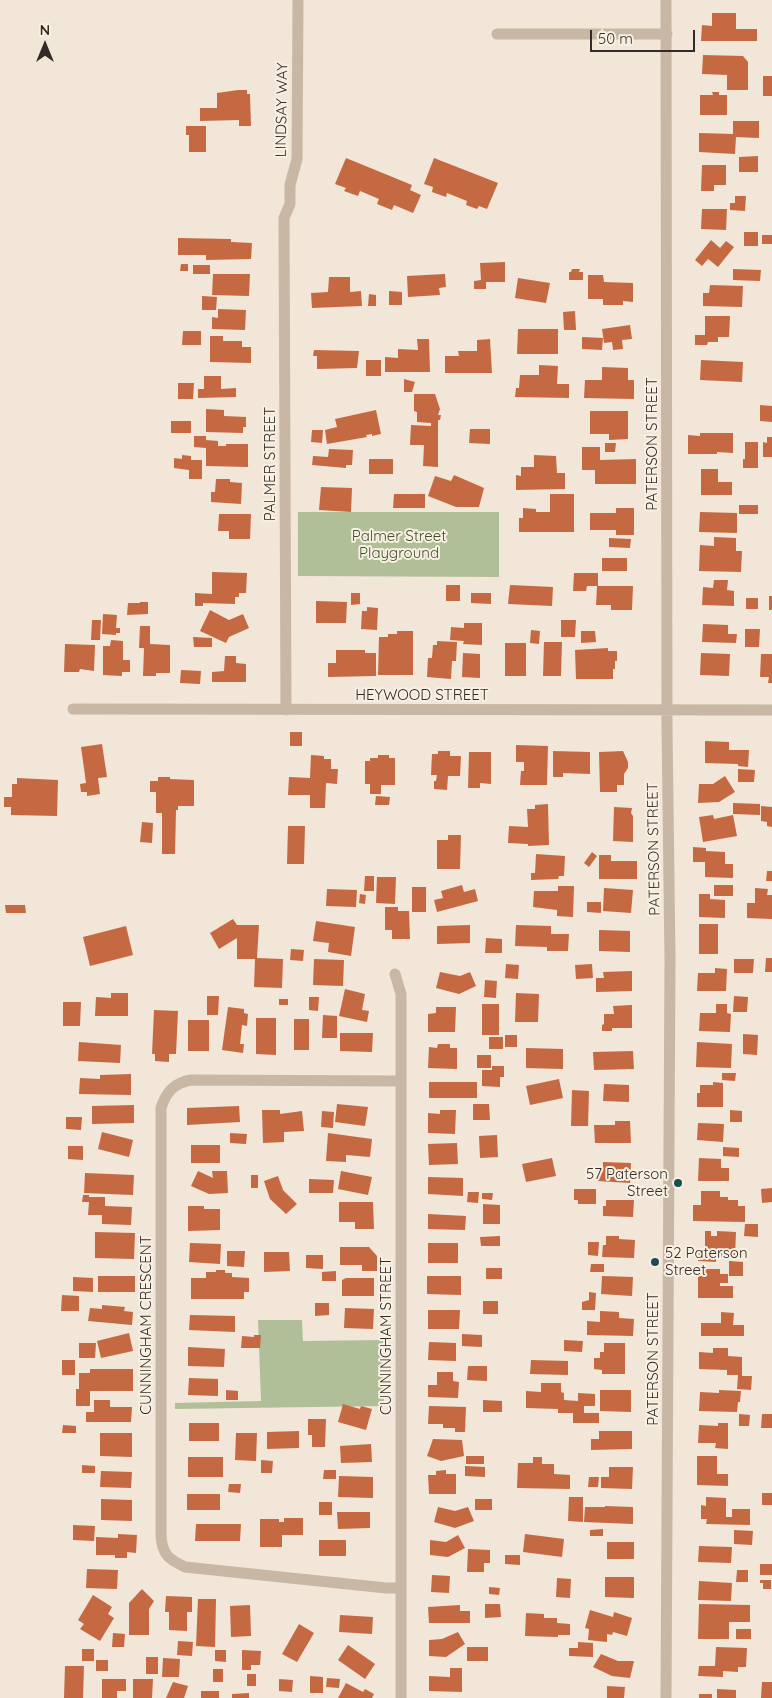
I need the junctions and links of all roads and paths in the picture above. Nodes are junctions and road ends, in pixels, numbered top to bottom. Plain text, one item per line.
1 (298, 0) edge
2 (666, 0) edge
3 (497, 34) dead end
4 (667, 34) junction
5 (284, 218) joint
6 (73, 709) dead end
7 (286, 710) junction
8 (667, 710) junction
9 (772, 710) edge
10 (395, 974) dead end
11 (400, 1081) junction
12 (400, 1588) junction
13 (401, 1698) edge
14 (666, 1698) edge

1 - 5 street, LINDSAY WAY
2 - 4 street, PATERSON STREET
3 - 4 street
4 - 8 street, PATERSON STREET
5 - 7 street, PALMER STREET
6 - 7 street, HEYWOOD STREET
7 - 8 street, HEYWOOD STREET
8 - 9 street, HEYWOOD STREET
8 - 14 street, PATERSON STREET
10 - 11 street, CUNNINGHAM STREET
11 - 12 street, CUNNINGHAM STREET
11 - 12 street, CUNNINGHAM CRESCENT
12 - 13 street, CUNNINGHAM STREET

